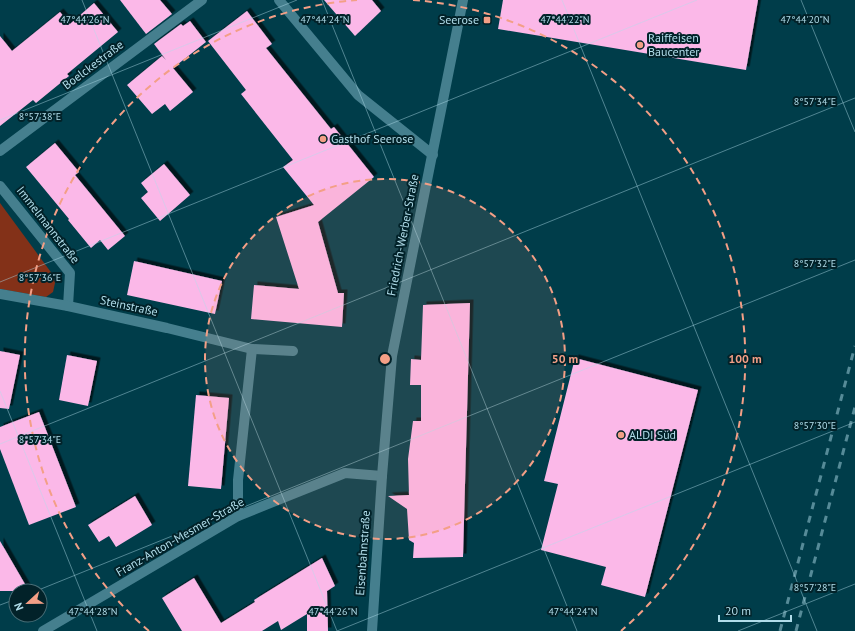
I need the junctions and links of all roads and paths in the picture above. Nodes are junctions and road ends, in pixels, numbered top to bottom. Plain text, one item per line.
1 (202, 0) edge
2 (278, 0) edge
3 (463, 0) edge
4 (0, 151) edge
5 (433, 155) junction
6 (0, 186) edge
7 (0, 294) edge
8 (68, 306) junction
9 (252, 349) junction
10 (292, 351) dead end
11 (382, 476) junction
12 (238, 516) junction
13 (43, 631) edge
14 (372, 631) edge

1 - 4 street, Boelckestraße
2 - 5 street
3 - 5 street, Friedrich-Werber-Straße
5 - 11 street, Friedrich-Werber-Straße
6 - 8 street, Immelmannstraße
7 - 8 street, Steinstraße
8 - 9 street, Steinstraße
9 - 10 street, Steinstraße
9 - 12 street
11 - 12 street, Franz-Anton-Mesmer-Straße
11 - 14 street, Eisenbahnstraße
12 - 13 street, Franz-Anton-Mesmer-Straße

